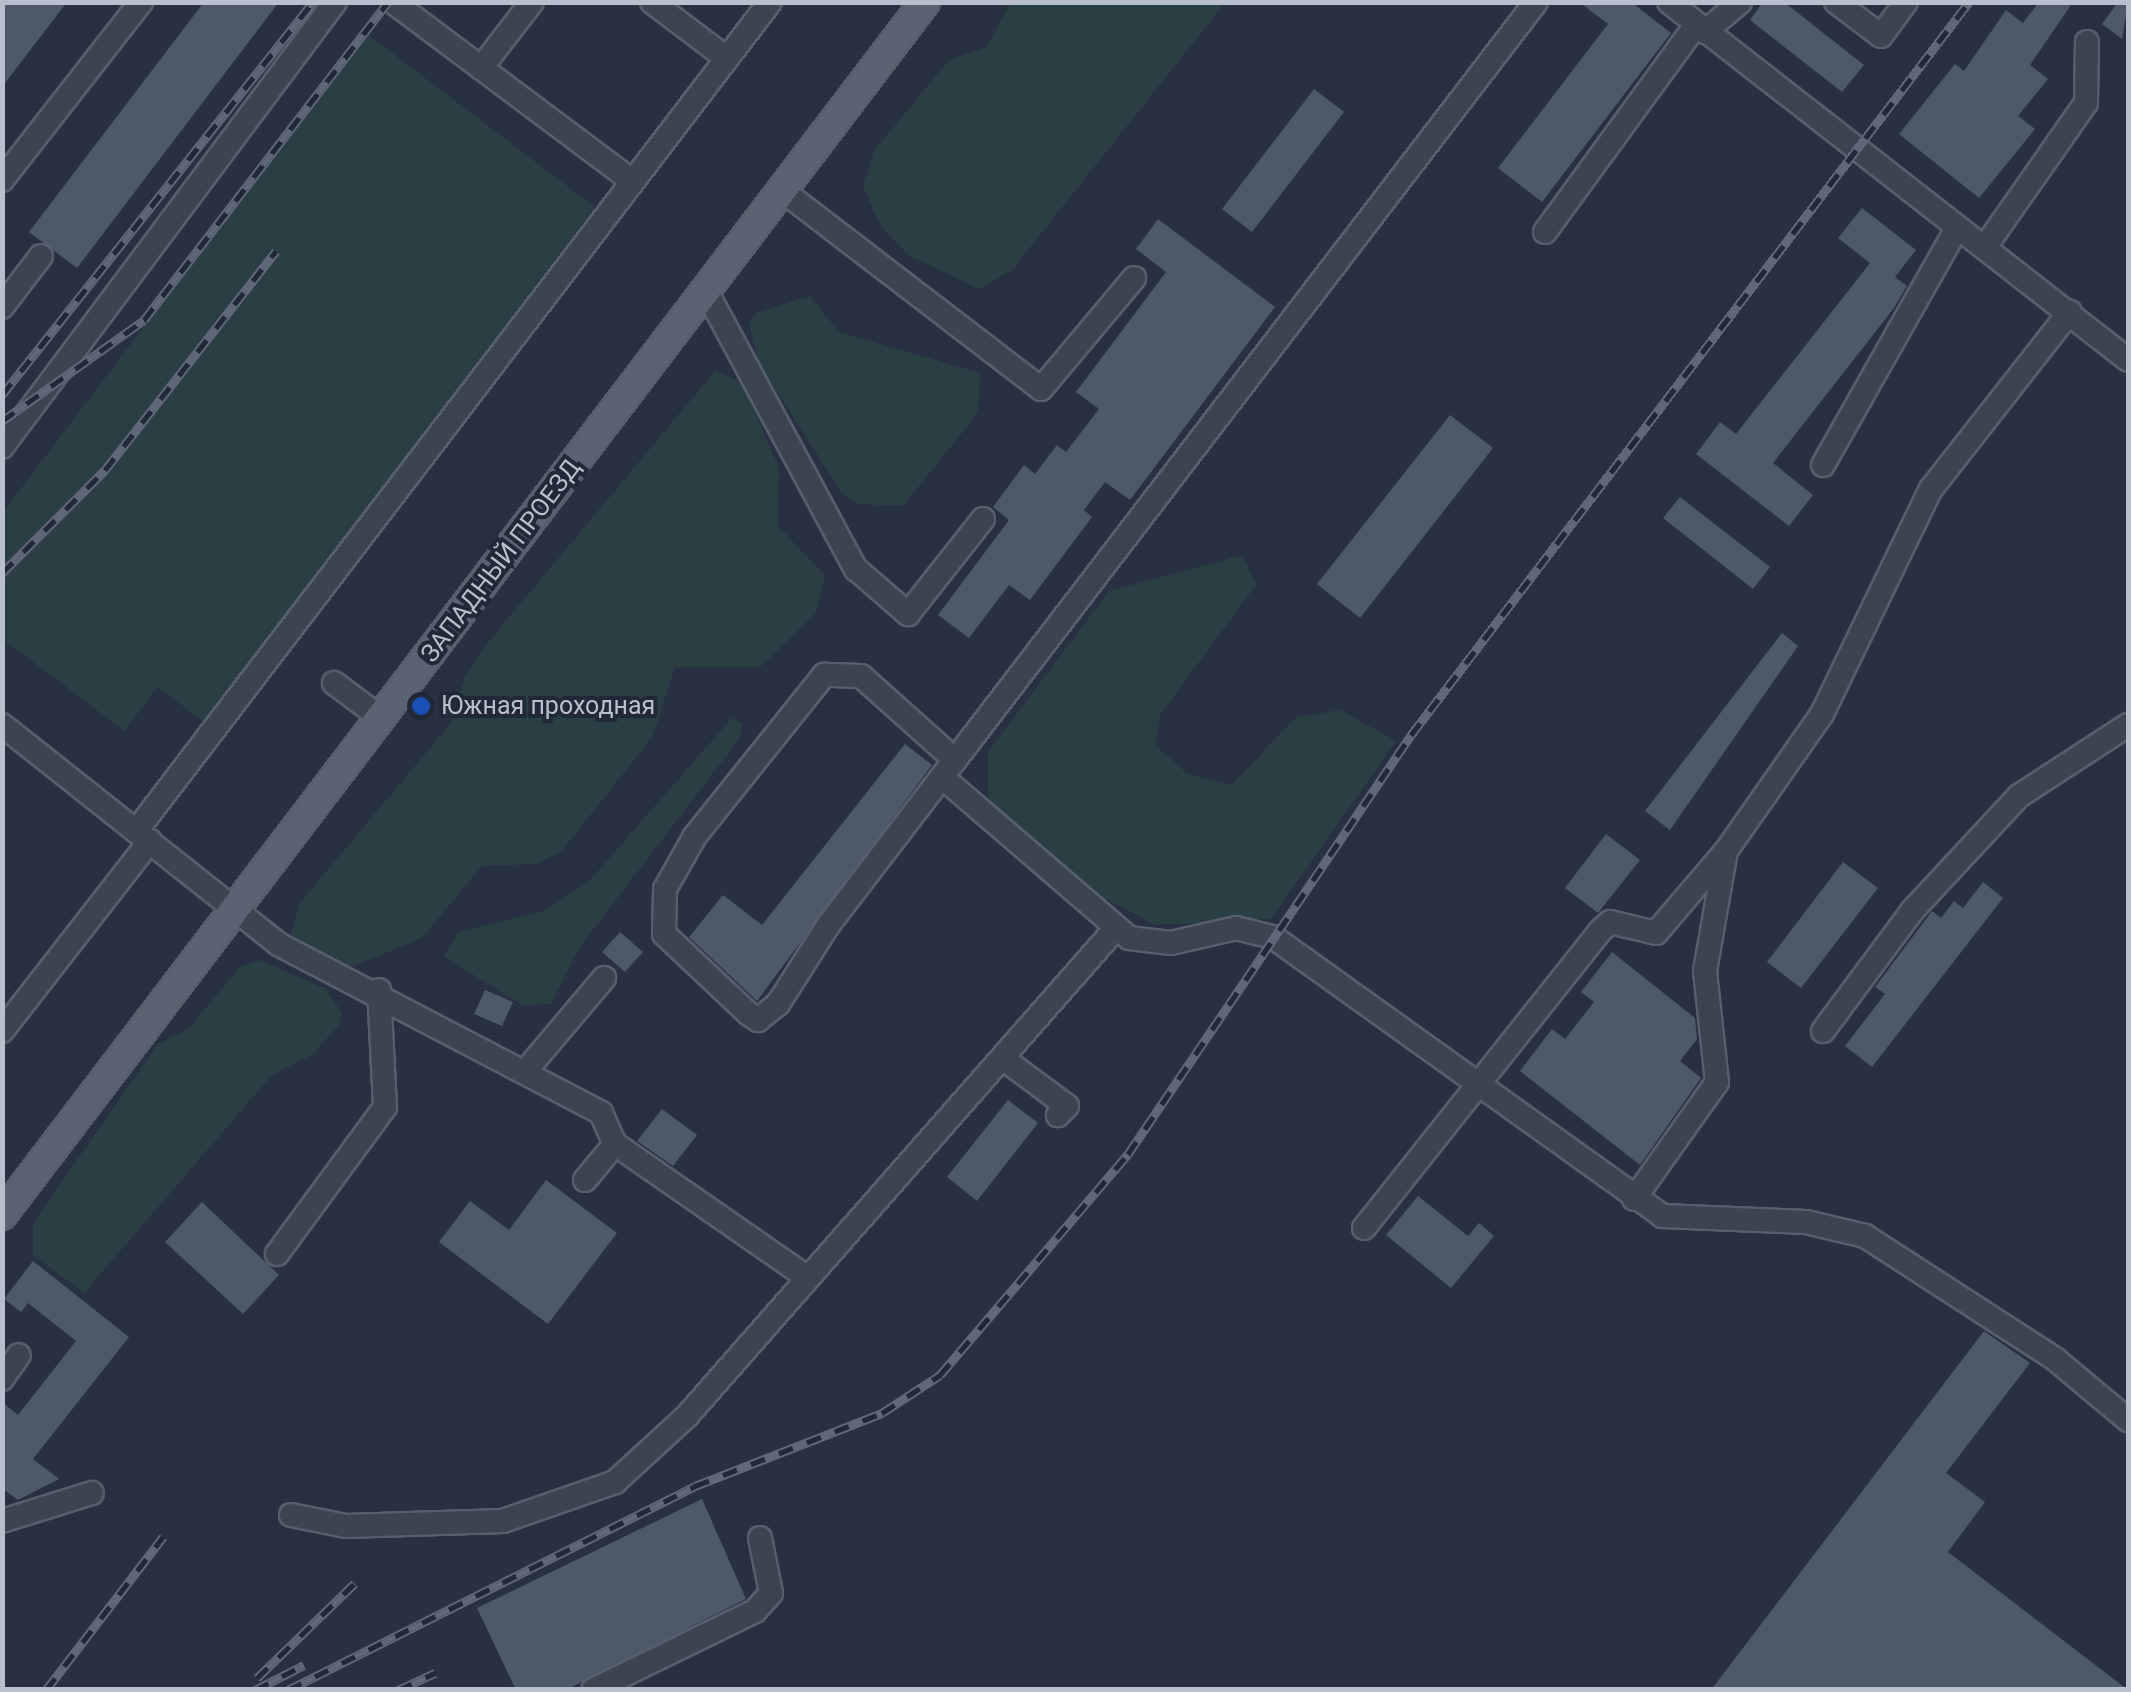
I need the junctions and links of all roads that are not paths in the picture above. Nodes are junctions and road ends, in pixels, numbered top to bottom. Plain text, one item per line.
1 (141, 2) edge
2 (335, 2) edge
3 (393, 2) edge
4 (532, 2) edge
5 (652, 2) edge
6 (770, 2) edge
7 (926, 2) edge
8 (1536, 2) edge
9 (1669, 2) edge
10 (1740, 2) edge
11 (1836, 2) edge
12 (1906, 2) edge
13 (1700, 28) junction
14 (2088, 42) dead end
15 (726, 58) junction
16 (481, 68) junction
17 (2, 180) edge
18 (632, 180) junction
19 (783, 190) junction
20 (1957, 228) junction
21 (1545, 232) dead end
22 (1985, 248) junction
23 (41, 256) dead end
24 (1134, 278) dead end
25 (706, 291) junction
26 (2, 307) edge
27 (2070, 312) junction
28 (2128, 360) edge
29 (2, 447) edge
30 (1823, 465) dead end
31 (984, 519) dead end
32 (334, 683) dead end
33 (381, 718) junction
34 (2, 725) edge
35 (2123, 742) edge
36 (949, 768) junction
37 (143, 836) junction
38 (1726, 851) junction
39 (236, 908) junction
40 (1116, 928) junction
41 (604, 978) dead end
42 (379, 990) junction
43 (2, 1031) edge
44 (1824, 1031) dead end
45 (1005, 1060) junction
46 (528, 1068) junction
47 (1476, 1085) junction
48 (1058, 1115) dead end
49 (615, 1144) junction
50 (584, 1180) dead end
51 (1634, 1199) junction
52 (2, 1214) edge
53 (1364, 1228) dead end
54 (277, 1254) dead end
55 (805, 1276) junction
56 (19, 1356) dead end
57 (2, 1378) edge
58 (2128, 1420) edge
59 (92, 1493) dead end
60 (292, 1515) dead end
61 (2, 1521) edge
62 (760, 1538) dead end
63 (594, 1690) edge

1 - 17 lane
2 - 29 lane
3 - 16 lane
4 - 16 lane
5 - 15 lane
6 - 15 lane
7 - 19 main road, ЗАПАДНЫЙ ПРОЕЗД
8 - 36 lane
9 - 13 lane
10 - 13 lane
11 - 12 lane
13 - 20 lane
13 - 21 lane
14 - 22 lane
15 - 18 lane
16 - 18 lane
18 - 37 lane
19 - 24 lane
19 - 25 main road, ЗАПАДНЫЙ ПРОЕЗД
20 - 22 lane
20 - 30 lane
22 - 27 lane
23 - 26 lane
25 - 31 lane
25 - 33 main road, ЗАПАДНЫЙ ПРОЕЗД
27 - 28 lane
27 - 38 lane
32 - 33 lane
33 - 39 main road, ЗАПАДНЫЙ ПРОЕЗД
34 - 37 lane
35 - 44 lane
36 - 36 lane
36 - 40 lane
37 - 39 lane
37 - 43 lane
38 - 47 lane
38 - 51 lane
39 - 42 lane
39 - 52 main road, ЗАПАДНЫЙ ПРОЕЗД
40 - 45 lane
40 - 47 lane
41 - 46 lane
42 - 46 lane
42 - 54 lane
45 - 48 lane
45 - 55 lane
46 - 49 lane
47 - 51 lane
47 - 53 lane
49 - 50 lane
49 - 55 lane
51 - 58 lane
55 - 60 lane
56 - 57 lane
59 - 61 lane
62 - 63 lane

